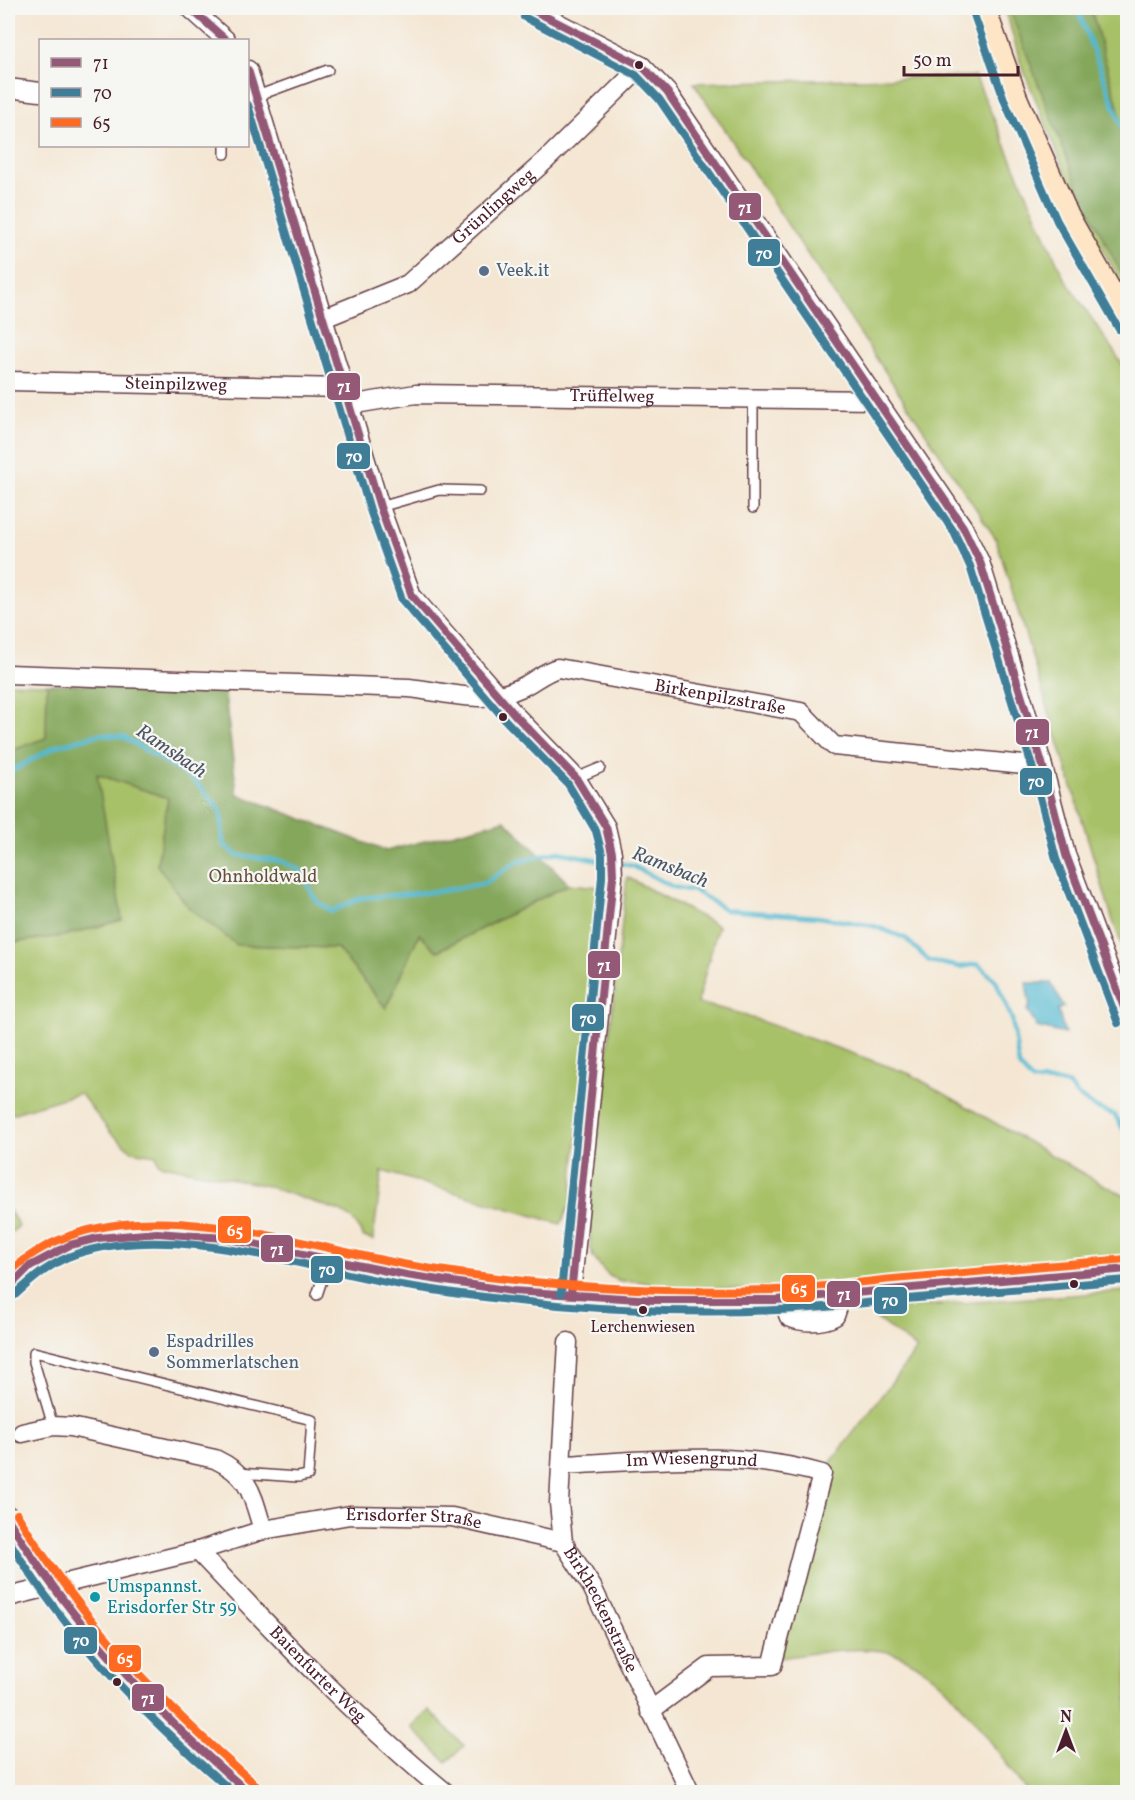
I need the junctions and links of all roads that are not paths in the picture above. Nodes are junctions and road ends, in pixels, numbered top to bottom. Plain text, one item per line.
1 (190, 8) edge
2 (529, 8) edge
3 (983, 8) edge
4 (225, 39) edge
5 (642, 66) junction
6 (328, 70) dead end
7 (249, 74) edge
8 (8, 88) edge
9 (39, 92) edge
10 (253, 93) edge
11 (324, 318) junction
12 (1128, 324) edge
13 (8, 381) edge
14 (347, 396) junction
15 (753, 398) junction
16 (876, 400) junction
17 (480, 491) dead end
18 (380, 507) junction
19 (753, 508) dead end
20 (8, 674) edge
21 (498, 696) junction
22 (1042, 763) junction
23 (600, 768) dead end
24 (576, 778) junction
25 (1128, 1019) edge
26 (329, 1259) junction
27 (1128, 1269) edge
28 (8, 1288) edge
29 (571, 1294) junction
30 (317, 1296) dead end
31 (838, 1307) dead end
32 (786, 1309) dead end
33 (568, 1342) dead end
34 (53, 1426) junction
35 (22, 1433) dead end
36 (562, 1465) junction
37 (238, 1473) junction
38 (8, 1519) edge
39 (263, 1530) junction
40 (563, 1542) junction
41 (198, 1551) junction
42 (52, 1587) junction
43 (8, 1597) edge
44 (650, 1712) junction
45 (248, 1792) edge
46 (445, 1792) edge
47 (690, 1792) edge

1 - 4 street
2 - 5 street
3 - 12 main road
5 - 11 street, Grünlingweg
5 - 16 street
6 - 10 lane
7 - 10 street
8 - 9 street
10 - 11 street
11 - 14 street
13 - 14 street, Steinpilzweg
14 - 15 street, Trüffelweg
14 - 18 street
15 - 16 street, Trüffelweg
15 - 19 lane
16 - 22 street
17 - 18 lane
18 - 21 street
20 - 21 street, Birkenpilzstraße
21 - 22 street, Birkenpilzstraße
21 - 24 street
22 - 25 street
23 - 24 lane
24 - 29 street
26 - 28 main road
26 - 29 main road
26 - 30 lane
27 - 29 main road
31 - 32 street
33 - 36 street, Birkheckenstraße
34 - 35 street
34 - 37 street
34 - 37 lane
36 - 40 street, Birkheckenstraße
36 - 44 street, Im Wiesengrund
37 - 39 street
38 - 42 main road
39 - 40 street, Erisdorfer Straße
39 - 41 street, Erisdorfer Straße
40 - 44 street, Birkheckenstraße
41 - 42 street, Erisdorfer Straße
41 - 46 street, Baienfurter Weg
42 - 43 street, Erisdorfer Straße
42 - 45 main road
44 - 47 street, Birkheckenstraße

